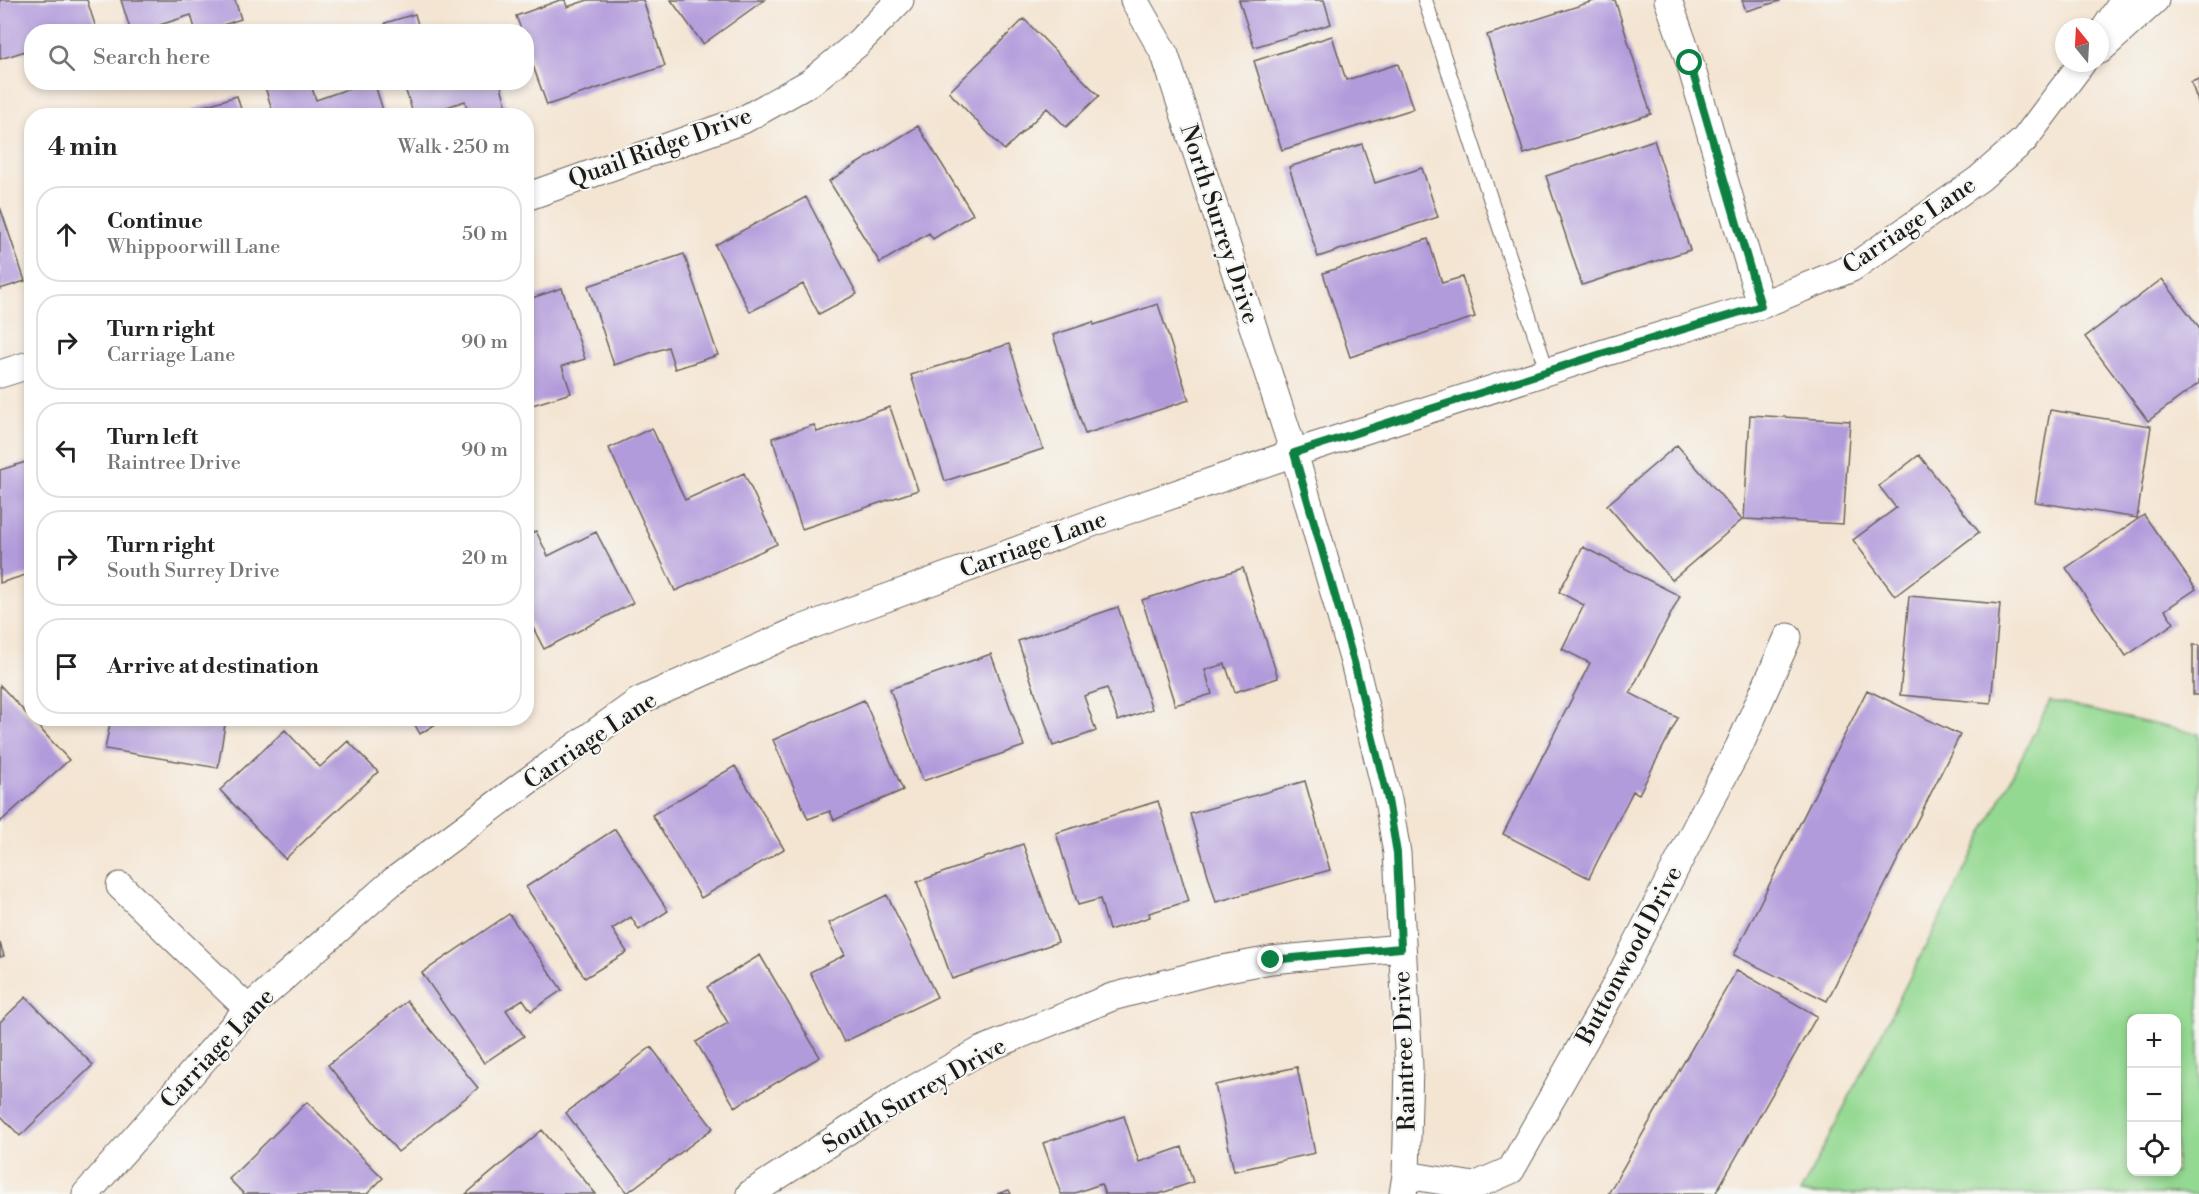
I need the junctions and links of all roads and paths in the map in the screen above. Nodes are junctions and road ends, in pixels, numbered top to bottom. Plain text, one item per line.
1 (900, 0) edge
2 (1134, 0) edge
3 (1425, 0) edge
4 (1668, 0) edge
5 (2124, 0) edge
6 (2155, 0) edge
7 (2109, 22) edge
8 (2109, 42) edge
9 (2077, 72) edge
10 (534, 193) edge
11 (1761, 306) junction
12 (24, 366) edge
13 (1547, 371) junction
14 (0, 374) edge
15 (1294, 453) junction
16 (1788, 637) dead end
17 (120, 886) dead end
18 (1401, 948) junction
19 (248, 1009) junction
20 (1404, 1184) edge
21 (86, 1194) edge
22 (750, 1194) edge

1 - 10 street, Quail Ridge Drive
2 - 15 street, North Surrey Drive
3 - 13 lane
4 - 11 street
5 - 7 street
6 - 8 street
9 - 11 street, Carriage Lane
11 - 13 street, Carriage Lane
12 - 14 street
13 - 15 street, Carriage Lane
15 - 18 street, Raintree Drive
15 - 19 street, Carriage Lane
16 - 20 street, Buttonwood Drive
17 - 19 street
18 - 20 street, Raintree Drive
18 - 22 street, South Surrey Drive
19 - 21 street, Carriage Lane

